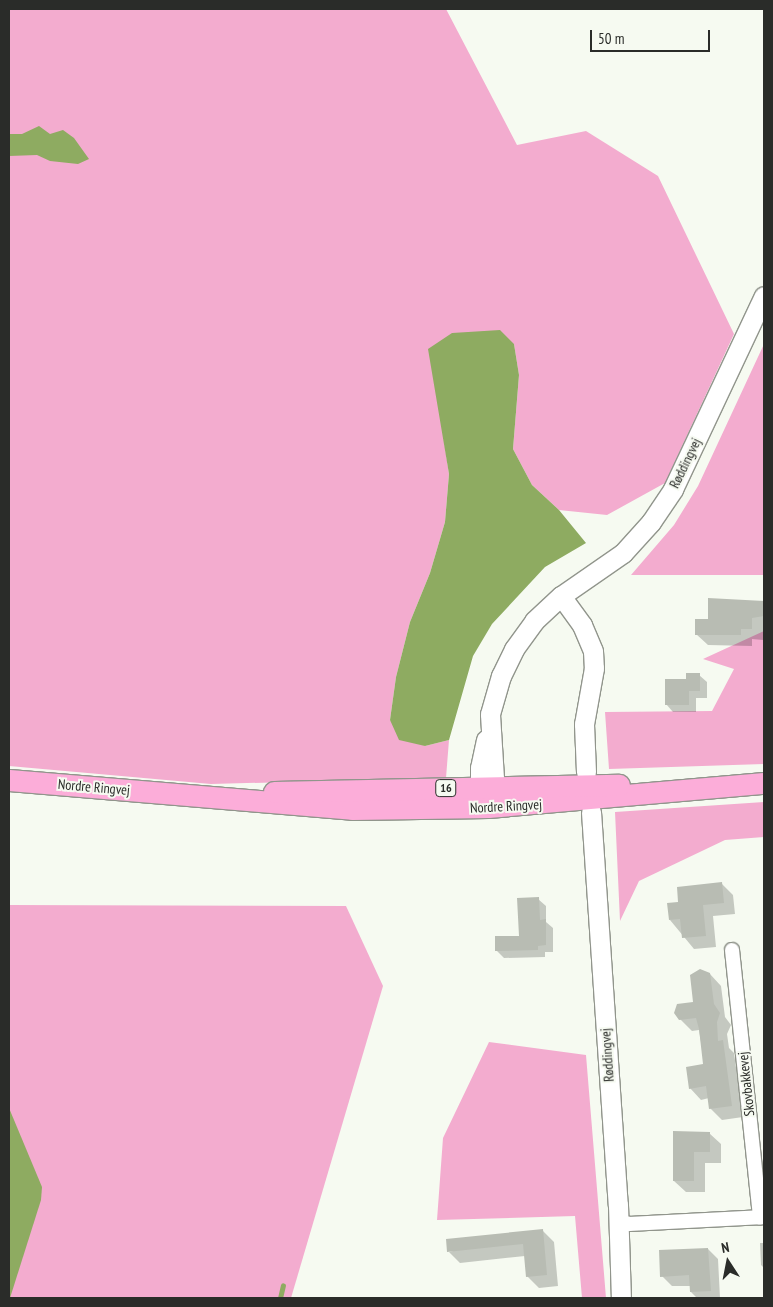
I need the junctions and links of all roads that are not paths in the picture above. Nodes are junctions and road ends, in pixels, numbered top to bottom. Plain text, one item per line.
1 (764, 296) edge
2 (562, 596) junction
3 (586, 772) dead end
4 (9, 780) edge
5 (764, 783) edge
6 (714, 786) junction
7 (487, 787) junction
8 (179, 795) junction
9 (488, 808) junction
10 (591, 812) dead end
11 (732, 950) dead end
12 (762, 1218) edge
13 (618, 1221) junction
14 (621, 1298) edge

1 - 2 street, Røddingvej
2 - 3 street
2 - 7 street, Røddingvej
4 - 8 main road, Nordre Ringvej / 16
5 - 6 main road, Nordre Ringvej / 16
6 - 7 main road, Nordre Ringvej / 16
6 - 9 main road, Nordre Ringvej / 16
7 - 8 main road, Nordre Ringvej / 16
7 - 9 street, Røddingvej
8 - 9 main road, Nordre Ringvej / 16
10 - 13 street, Røddingvej
11 - 12 street, Skovbakkevej
12 - 13 street, Skovbakkevej
13 - 14 street, Røddingvej

